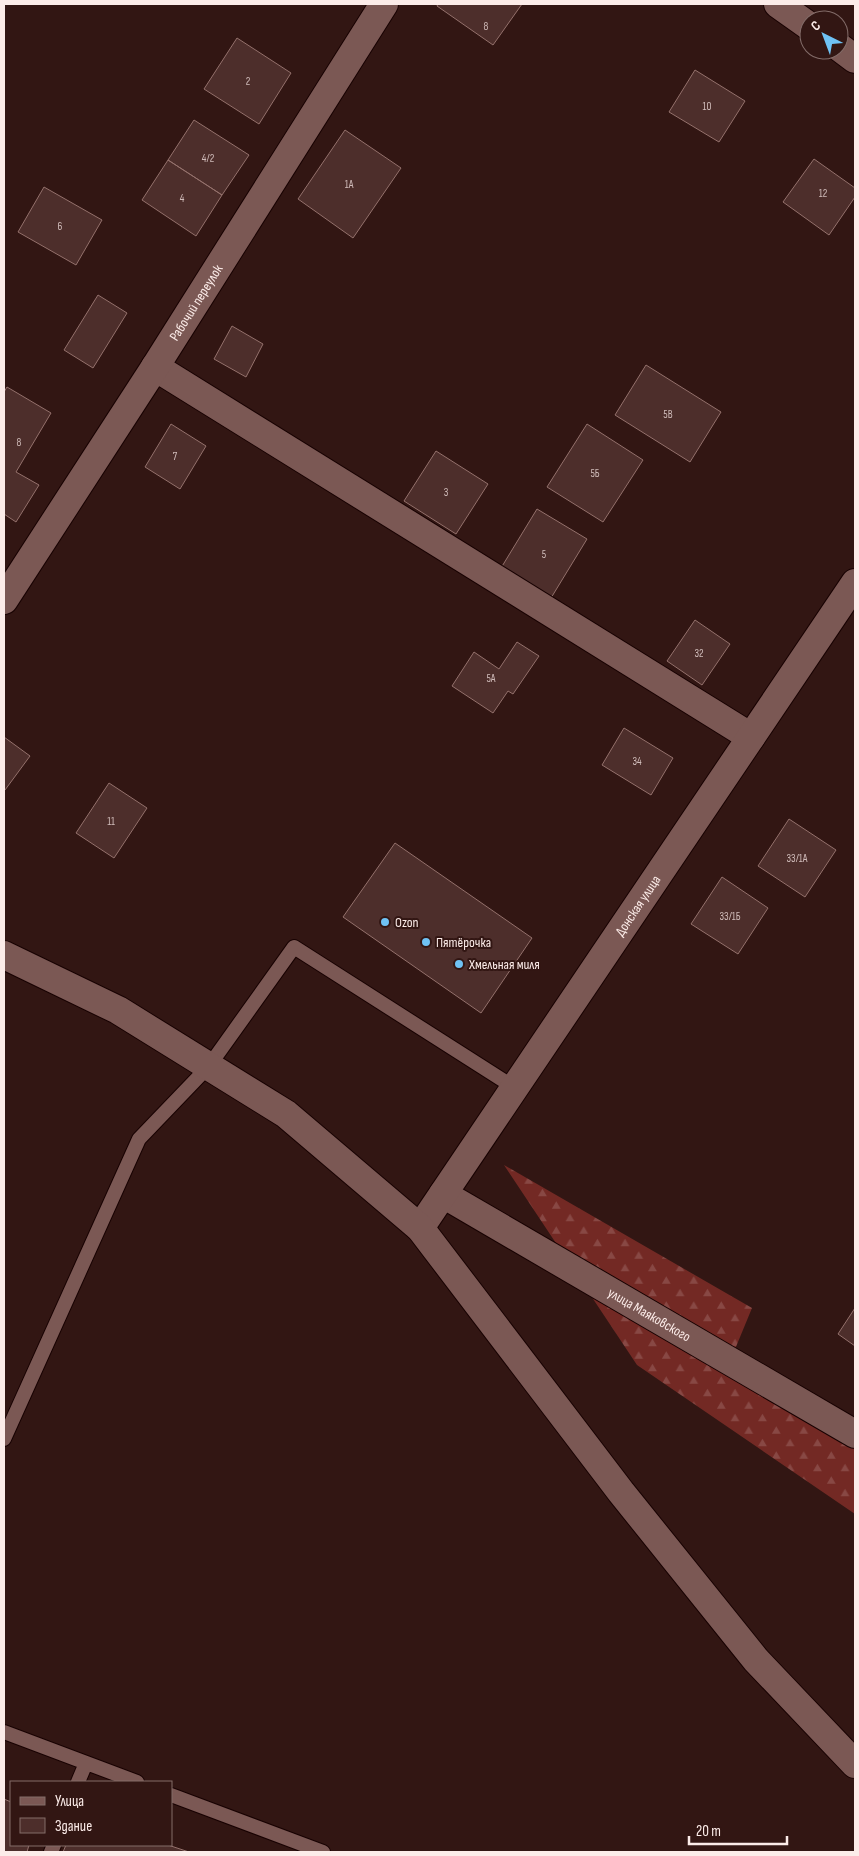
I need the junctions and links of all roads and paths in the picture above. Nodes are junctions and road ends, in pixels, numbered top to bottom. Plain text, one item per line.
1 (384, 4) edge
2 (778, 4) edge
3 (799, 19) edge
4 (155, 367) junction
5 (855, 583) edge
6 (4, 600) edge
7 (750, 737) junction
8 (4, 955) edge
9 (209, 1066) junction
10 (515, 1088) junction
11 (443, 1194) junction
12 (420, 1228) junction
13 (855, 1434) edge
14 (4, 1439) edge
15 (4, 1732) edge
16 (86, 1763) junction
17 (855, 1764) edge
18 (78, 1781) edge
19 (134, 1781) edge
20 (172, 1795) edge
21 (323, 1852) edge

1 - 4 street, Рабочий переулок
2 - 3 street
4 - 6 street, Рабочий переулок
4 - 7 street
5 - 7 street, Донская улица
7 - 10 street, Донская улица
8 - 9 street
9 - 10 lane
9 - 12 street
9 - 14 lane
10 - 11 street, Донская улица
11 - 12 street, Донская улица
11 - 13 street, улица Маяковского
12 - 17 street
15 - 16 lane
16 - 18 lane
16 - 19 lane
20 - 21 lane

